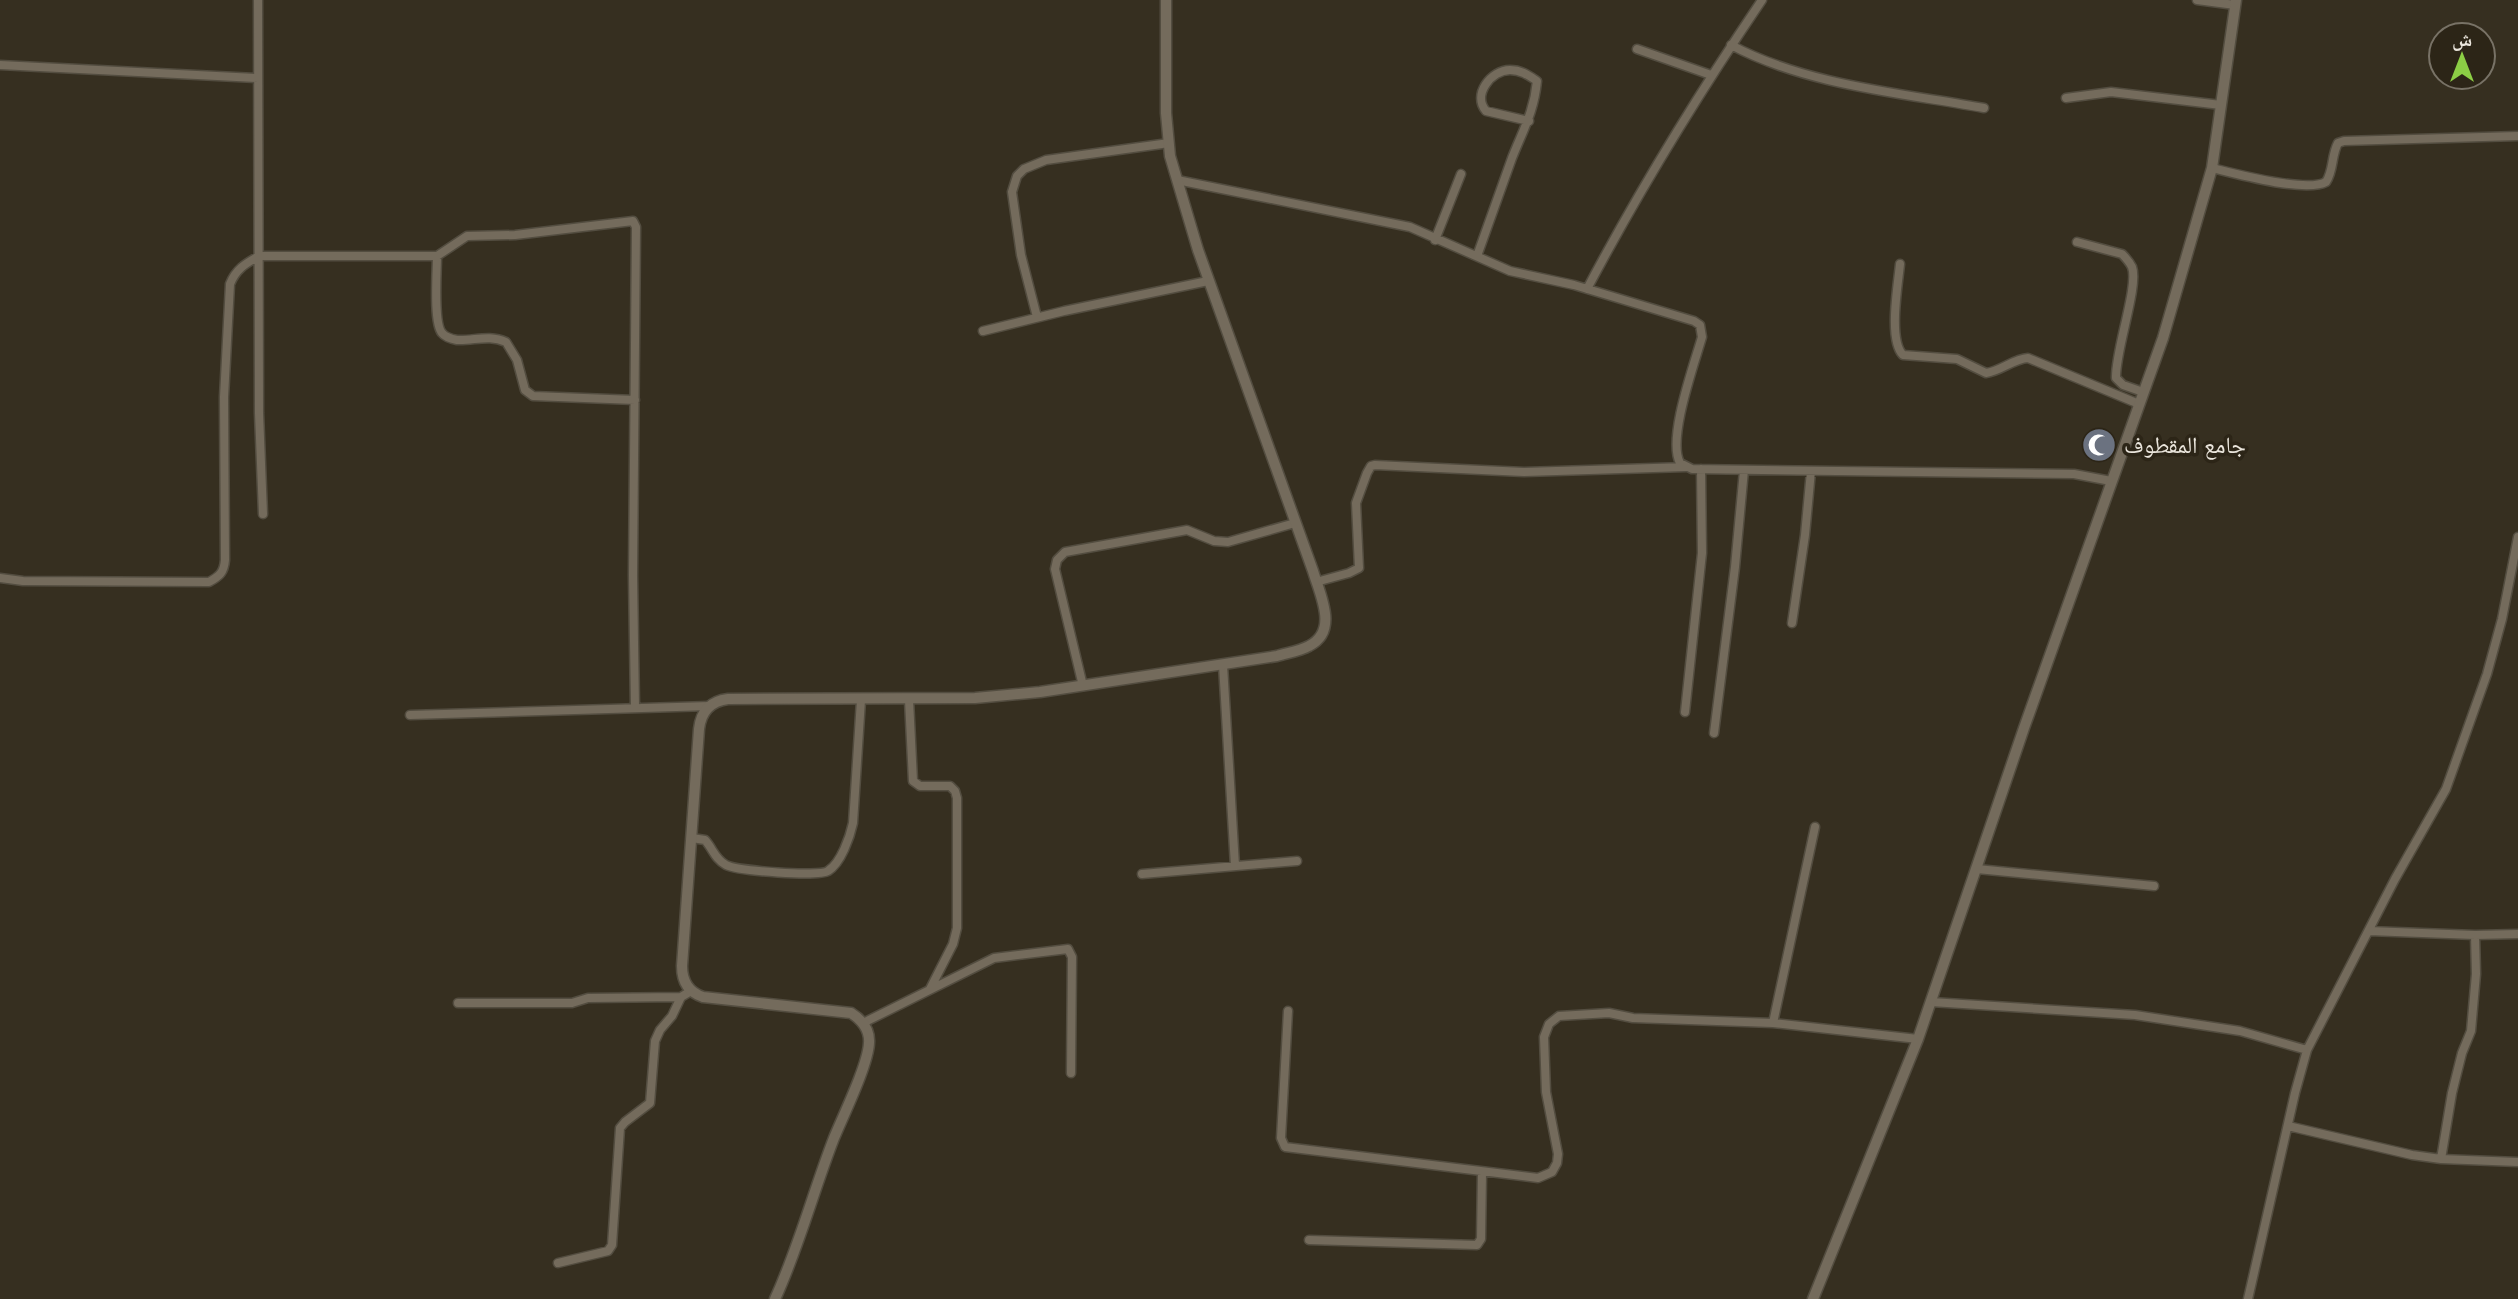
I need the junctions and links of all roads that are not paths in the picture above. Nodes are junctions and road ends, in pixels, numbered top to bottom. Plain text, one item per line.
1 (258, 0) edge
2 (1166, 0) edge
3 (1762, 0) edge
4 (2197, 0) edge
5 (2235, 2) edge
6 (1731, 45) junction
7 (1637, 49) dead end
8 (0, 65) edge
9 (1711, 75) junction
10 (258, 78) junction
11 (2066, 97) dead end
12 (2221, 105) junction
13 (1984, 108) dead end
14 (1529, 121) junction
15 (2518, 136) edge
16 (1169, 143) junction
17 (2212, 168) junction
18 (1461, 174) dead end
19 (1177, 180) junction
20 (1435, 240) junction
21 (2077, 242) dead end
22 (259, 256) junction
23 (437, 256) junction
24 (1477, 256) junction
25 (1900, 264) dead end
26 (1208, 281) junction
27 (1587, 289) junction
28 (1037, 317) junction
29 (982, 331) dead end
30 (2144, 392) junction
31 (635, 400) junction
32 (2139, 404) junction
33 (1686, 467) junction
34 (1701, 469) junction
35 (1744, 470) junction
36 (1811, 471) junction
37 (2111, 481) junction
38 (263, 514) dead end
39 (1295, 523) junction
40 (2518, 537) edge
41 (0, 578) edge
42 (1316, 582) junction
43 (1792, 623) dead end
44 (1223, 665) junction
45 (1083, 686) junction
46 (861, 700) junction
47 (909, 700) junction
48 (710, 706) junction
49 (635, 707) junction
50 (1685, 712) dead end
51 (410, 715) dead end
52 (1714, 733) dead end
53 (1815, 827) dead end
54 (692, 838) junction
55 (1297, 860) dead end
56 (1236, 866) junction
57 (1977, 869) junction
58 (1142, 874) dead end
59 (2154, 886) dead end
60 (2369, 931) junction
61 (2518, 934) edge
62 (2475, 935) junction
63 (929, 989) junction
64 (691, 991) junction
65 (681, 996) junction
66 (1931, 1002) junction
67 (458, 1003) dead end
68 (1288, 1011) dead end
69 (863, 1023) junction
70 (1773, 1023) junction
71 (1918, 1039) junction
72 (2307, 1049) junction
73 (1071, 1073) dead end
74 (2288, 1126) junction
75 (2441, 1159) junction
76 (2518, 1161) edge
77 (1482, 1173) junction
78 (1309, 1240) dead end
79 (558, 1263) dead end
80 (775, 1299) edge
81 (1813, 1299) edge
82 (2248, 1299) edge

1 - 10 street
2 - 16 street
3 - 6 street
4 - 5 street
5 - 12 street
6 - 9 street
6 - 13 street
7 - 9 street
8 - 10 street
9 - 27 street
10 - 22 street
11 - 12 street
12 - 17 street
14 - 14 street
14 - 24 street
15 - 17 street
16 - 19 street
16 - 28 street
17 - 30 street
18 - 20 street
19 - 20 street
19 - 26 street
20 - 24 street
21 - 30 street
22 - 23 street
22 - 38 street
22 - 41 street
23 - 31 street
23 - 31 street
24 - 27 street
25 - 32 street
26 - 28 street
26 - 39 street
27 - 33 street
28 - 29 street
30 - 32 street
31 - 49 street
32 - 37 street
33 - 34 street
33 - 42 street
34 - 35 street
34 - 50 street
35 - 36 street
35 - 52 street
36 - 37 street
36 - 43 street
37 - 57 street
39 - 42 street
39 - 45 street
40 - 60 street
42 - 44 street
44 - 45 street
44 - 56 street
45 - 47 street
46 - 47 street
46 - 48 street
46 - 54 street
47 - 63 street
48 - 49 street
48 - 54 street
49 - 51 street
53 - 70 street
54 - 64 street
55 - 56 street
56 - 58 street
57 - 59 street
57 - 66 street
60 - 62 street
60 - 72 street
61 - 62 street
62 - 75 street
63 - 69 street
63 - 73 street
64 - 65 street
64 - 69 street
65 - 67 street
65 - 79 street
66 - 71 street
66 - 72 street
68 - 77 street
69 - 80 street
70 - 71 street
70 - 77 street
71 - 81 street
72 - 74 street
74 - 75 street
74 - 82 street
75 - 76 street
77 - 78 street

